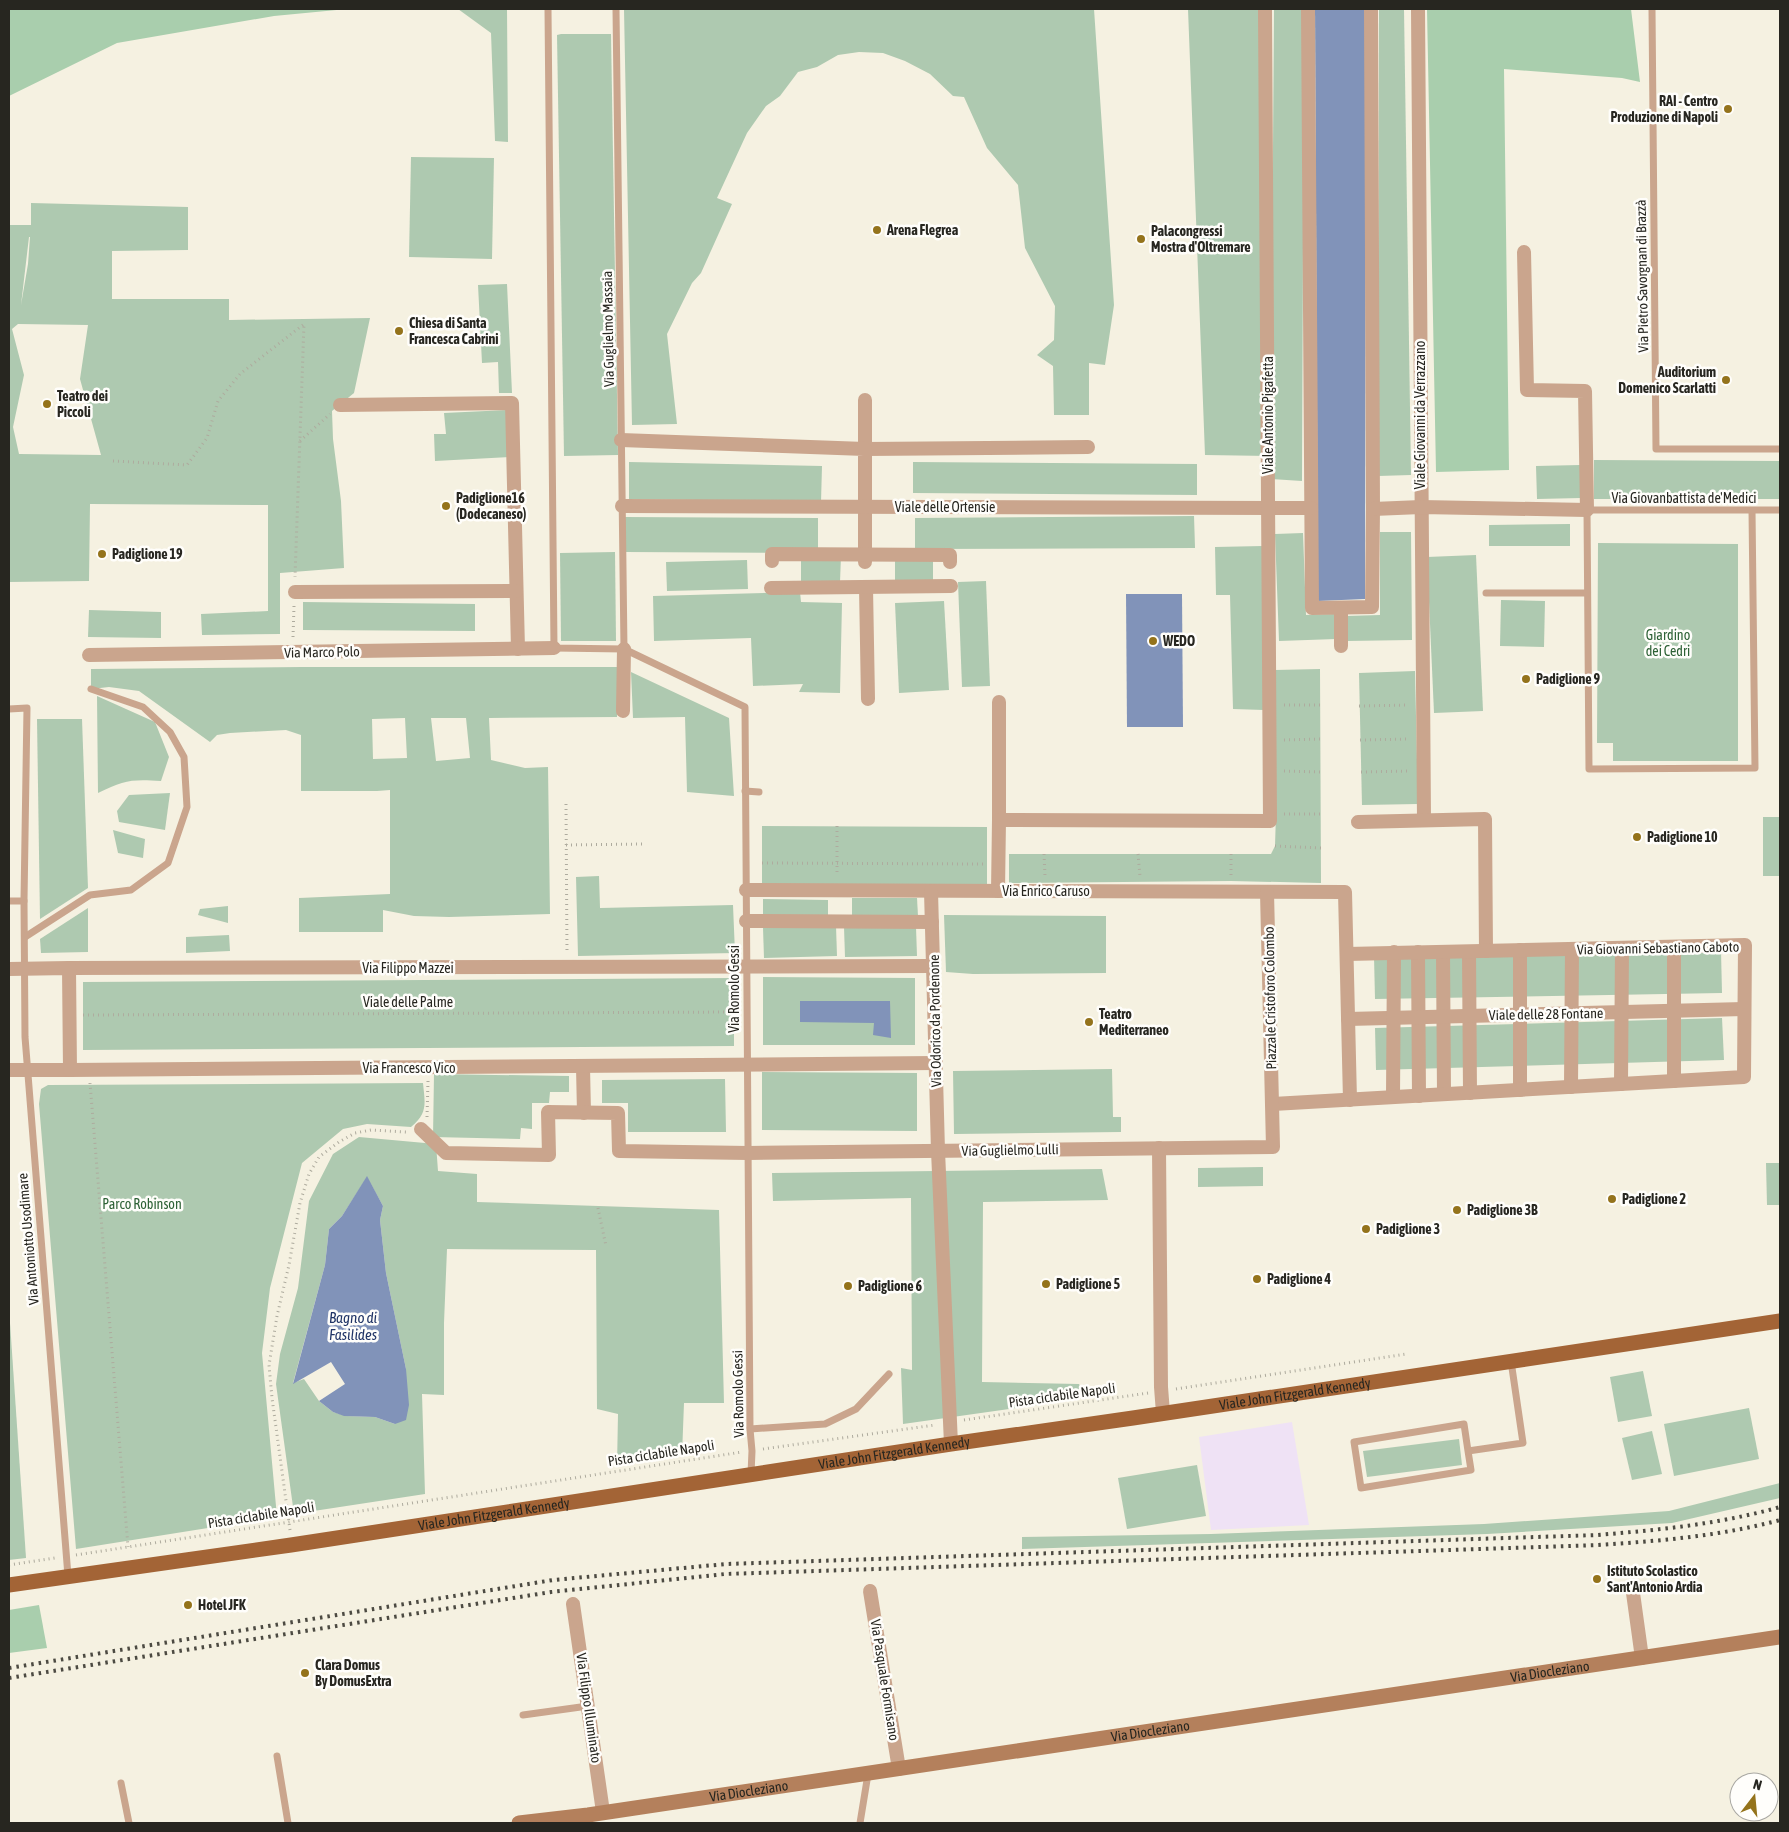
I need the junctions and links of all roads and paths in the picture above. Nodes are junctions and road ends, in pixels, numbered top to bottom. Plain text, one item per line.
1 (548, 9) edge
2 (616, 9) edge
3 (1265, 9) edge
4 (1308, 9) edge
5 (1371, 9) edge
6 (1418, 9) edge
7 (1652, 9) edge
8 (1524, 252) dead end
9 (866, 400) dead end
10 (340, 405) joint
11 (621, 440) junction
12 (300, 441) junction
13 (1088, 447) dead end
14 (1780, 449) edge
15 (866, 450) junction
16 (113, 461) dead end
17 (622, 506) junction
18 (864, 507) junction
19 (1421, 507) junction
20 (1311, 508) junction
21 (1373, 508) junction
22 (1268, 509) junction
23 (1587, 510) junction
24 (1752, 510) junction
25 (1780, 510) edge
26 (865, 572) junction
27 (295, 592) junction
28 (516, 592) junction
29 (1486, 593) dead end
30 (1587, 593) junction
31 (1341, 608) junction
32 (1341, 646) dead end
33 (554, 648) junction
34 (518, 649) junction
35 (624, 649) junction
36 (292, 652) junction
37 (89, 655) dead end
38 (91, 689) dead end
39 (868, 699) dead end
40 (999, 702) dead end
41 (1282, 705) dead end
42 (1321, 705) dead end
43 (1415, 705) dead end
44 (1359, 706) dead end
45 (9, 708) edge
46 (623, 711) dead end
47 (1321, 739) dead end
48 (1416, 739) dead end
49 (1275, 740) dead end
50 (1360, 740) dead end
51 (1276, 771) dead end
52 (1415, 771) dead end
53 (1321, 772) dead end
54 (1361, 772) dead end
55 (746, 792) junction
56 (759, 792) dead end
57 (566, 804) dead end
58 (1321, 814) dead end
59 (1273, 818) junction
60 (999, 820) junction
61 (1424, 820) junction
62 (1358, 822) dead end
63 (837, 826) dead end
64 (643, 844) dead end
65 (566, 845) junction
66 (1275, 846) dead end
67 (1321, 848) dead end
68 (1044, 854) dead end
69 (1138, 854) dead end
70 (1231, 854) dead end
71 (762, 864) dead end
72 (837, 864) junction
73 (987, 864) dead end
74 (1045, 877) dead end
75 (1140, 879) dead end
76 (1231, 881) dead end
77 (746, 890) junction
78 (838, 891) junction
79 (931, 891) junction
80 (998, 891) junction
81 (1267, 892) junction
82 (9, 901) edge
83 (24, 901) junction
84 (746, 922) junction
85 (932, 922) junction
86 (25, 937) junction
87 (1674, 947) junction
88 (1622, 948) junction
89 (1572, 949) junction
90 (1520, 950) junction
91 (1486, 951) junction
92 (1394, 952) junction
93 (1418, 952) junction
94 (1443, 952) junction
95 (1469, 952) junction
96 (1347, 954) junction
97 (747, 966) junction
98 (933, 966) junction
99 (69, 968) junction
100 (567, 968) junction
101 (9, 969) edge
102 (24, 969) junction
103 (1744, 1008) junction
104 (1674, 1010) junction
105 (747, 1012) junction
106 (1622, 1012) junction
107 (1571, 1013) junction
108 (1520, 1014) junction
109 (70, 1015) junction
110 (1444, 1016) junction
111 (1470, 1016) junction
112 (1419, 1017) junction
113 (1394, 1018) junction
114 (1348, 1019) junction
115 (936, 1064) junction
116 (748, 1065) junction
117 (583, 1066) junction
118 (428, 1068) junction
119 (9, 1070) edge
120 (26, 1070) junction
121 (70, 1070) junction
122 (89, 1070) junction
123 (1674, 1081) junction
124 (1621, 1084) junction
125 (1571, 1087) junction
126 (1520, 1090) junction
127 (1470, 1093) junction
128 (1444, 1094) junction
129 (1419, 1096) junction
130 (1393, 1097) junction
131 (1350, 1100) junction
132 (1273, 1104) junction
133 (584, 1113) junction
134 (422, 1129) junction
135 (1273, 1147) joint
136 (1159, 1148) junction
137 (938, 1151) junction
138 (748, 1153) junction
139 (598, 1208) dead end
140 (606, 1246) dead end
141 (1780, 1322) edge
142 (1406, 1354) dead end
143 (1511, 1361) junction
144 (889, 1374) dead end
145 (1161, 1391) junction
146 (1163, 1413) junction
147 (950, 1422) junction
148 (750, 1429) junction
149 (951, 1444) junction
150 (752, 1451) junction
151 (1468, 1451) junction
152 (751, 1474) junction
153 (289, 1522) junction
154 (291, 1545) junction
155 (128, 1546) junction
156 (66, 1556) junction
157 (9, 1565) edge
158 (68, 1577) junction
159 (9, 1585) edge
160 (870, 1591) dead end
161 (1633, 1593) dead end
162 (573, 1604) dead end
163 (1780, 1637) edge
164 (1642, 1658) junction
165 (589, 1706) junction
166 (522, 1715) dead end
167 (277, 1756) dead end
168 (899, 1769) junction
169 (868, 1774) junction
170 (121, 1783) dead end
171 (594, 1817) edge
172 (129, 1823) edge
173 (288, 1823) edge
174 (519, 1823) edge
175 (860, 1823) edge

1 - 33 lane
2 - 11 lane, Via Guglielmo Massaia
3 - 22 street, Viale Antonio Pigafetta
4 - 20 street
5 - 21 street
6 - 19 street, Viale Giovanni da Verrazzano
7 - 14 lane, Via Pietro Savorgnan di Brazzà
8 - 23 street
9 - 15 street
10 - 12 path
10 - 28 street
11 - 15 street
11 - 17 lane, Via Guglielmo Massaia
12 - 16 path
12 - 27 path
13 - 15 street
15 - 18 street
17 - 18 street, Viale delle Ortensie
17 - 35 lane, Via Guglielmo Massaia
18 - 22 street, Viale delle Ortensie
18 - 26 street
19 - 21 street
19 - 23 street
19 - 61 street, Viale Giovanni da Verrazzano
20 - 22 street, Viale delle Ortensie
20 - 31 street
21 - 31 street
22 - 59 street, Viale Antonio Pigafetta
23 - 24 lane, Via Giovanbattista de'Medici
23 - 30 lane
24 - 25 lane, Via Giovanbattista de'Medici
24 - 30 lane
26 - 26 street
26 - 26 street
26 - 39 street
27 - 28 street
27 - 36 path
28 - 34 street
29 - 30 lane
31 - 32 street
33 - 34 street, Via Marco Polo
33 - 35 lane, Via Romolo Gessi
34 - 36 street, Via Marco Polo
35 - 46 street
35 - 55 lane, Via Romolo Gessi
36 - 37 street, Via Marco Polo
38 - 86 lane
40 - 60 street
41 - 42 path
43 - 44 path
45 - 83 lane, Via Antoniotto Usodimare
47 - 49 path
48 - 50 path
51 - 53 path
52 - 54 path
55 - 56 lane
55 - 77 lane, Via Romolo Gessi
57 - 65 path
58 - 59 path
59 - 60 street
60 - 80 street
61 - 62 street
61 - 91 street
63 - 72 path
64 - 65 path
65 - 100 path
66 - 67 path
68 - 74 path
69 - 75 path
70 - 76 path
71 - 72 path
72 - 73 path
72 - 78 path
77 - 78 street, Via Enrico Caruso
77 - 84 lane, Via Romolo Gessi
78 - 79 street, Via Enrico Caruso
79 - 80 street, Via Enrico Caruso
79 - 85 street, Via Odorico da Pordenone
80 - 81 street, Via Enrico Caruso
81 - 96 street, Via Enrico Caruso
81 - 132 street, Piazzale Cristoforo Colombo
82 - 83 lane
83 - 86 lane, Via Antoniotto Usodimare
84 - 85 street
84 - 97 lane, Via Romolo Gessi
85 - 98 street, Via Odorico da Pordenone
86 - 102 lane, Via Antoniotto Usodimare
87 - 88 street, Via Giovanni Sebastiano Caboto
87 - 103 street, Via Giovanni Sebastiano Caboto
87 - 104 street
88 - 89 street, Via Giovanni Sebastiano Caboto
88 - 106 street
89 - 90 street, Via Giovanni Sebastiano Caboto
89 - 107 street
90 - 91 street, Via Giovanni Sebastiano Caboto
90 - 108 street
91 - 95 street, Via Giovanni Sebastiano Caboto
92 - 93 street, Via Giovanni Sebastiano Caboto
92 - 96 street, Via Giovanni Sebastiano Caboto
92 - 113 street
93 - 94 street, Via Giovanni Sebastiano Caboto
93 - 112 street
94 - 95 street, Via Giovanni Sebastiano Caboto
94 - 110 street
95 - 111 street
96 - 114 street
97 - 98 street, Via Filippo Mazzei
97 - 100 street, Via Filippo Mazzei
97 - 105 lane, Via Romolo Gessi
98 - 115 street, Via Odorico da Pordenone
99 - 100 street, Via Filippo Mazzei
99 - 102 street, Via Filippo Mazzei
99 - 109 street
101 - 102 street, Via Filippo Mazzei
102 - 120 lane, Via Antoniotto Usodimare
103 - 104 street, Viale delle 28 Fontane
103 - 123 street, Via Giovanni Sebastiano Caboto
104 - 106 street, Viale delle 28 Fontane
104 - 123 street
105 - 109 path, Viale delle Palme
105 - 116 lane, Via Romolo Gessi
106 - 107 street, Viale delle 28 Fontane
106 - 124 street
107 - 108 street, Viale delle 28 Fontane
107 - 125 street
108 - 111 street, Viale delle 28 Fontane
108 - 126 street
109 - 121 street
110 - 111 street, Viale delle 28 Fontane
110 - 112 street, Viale delle 28 Fontane
110 - 128 street
111 - 127 street
112 - 113 street, Viale delle 28 Fontane
112 - 129 street
113 - 114 street, Viale delle 28 Fontane
113 - 130 street
114 - 131 street
115 - 116 street, Via Francesco Vico
115 - 137 street, Via Odorico da Pordenone
116 - 117 street, Via Francesco Vico
116 - 138 lane, Via Romolo Gessi
117 - 118 street, Via Francesco Vico
117 - 133 street
118 - 122 street, Via Francesco Vico
118 - 134 path
119 - 120 street, Via Francesco Vico
120 - 121 street, Via Francesco Vico
120 - 156 lane, Via Antoniotto Usodimare
121 - 122 street, Via Francesco Vico
122 - 155 path
123 - 124 street, Via Giovanni Sebastiano Caboto
124 - 125 street, Via Giovanni Sebastiano Caboto
125 - 126 street, Via Giovanni Sebastiano Caboto
126 - 127 street, Via Giovanni Sebastiano Caboto
127 - 128 street, Via Giovanni Sebastiano Caboto
128 - 129 street, Via Giovanni Sebastiano Caboto
129 - 130 street, Via Giovanni Sebastiano Caboto
130 - 131 street, Via Giovanni Sebastiano Caboto
131 - 132 street
132 - 135 street, Piazzale Cristoforo Colombo
133 - 134 street
133 - 138 street, Via Guglielmo Lulli
134 - 153 path
135 - 136 street, Via Guglielmo Lulli
136 - 137 street, Via Guglielmo Lulli
136 - 145 street
137 - 138 street, Via Guglielmo Lulli
137 - 147 street, Via Odorico da Pordenone
138 - 148 lane, Via Romolo Gessi
139 - 140 path
141 - 143 main road, Viale John Fitzgerald Kennedy
142 - 145 path, Pista ciclabile Napoli
143 - 146 main road, Viale John Fitzgerald Kennedy
143 - 151 lane
144 - 148 lane
145 - 146 street
145 - 147 path, Pista ciclabile Napoli
146 - 149 main road, Viale John Fitzgerald Kennedy
147 - 149 street, Via Odorico da Pordenone
147 - 150 path, Pista ciclabile Napoli
148 - 150 lane, Via Romolo Gessi
149 - 152 main road, Viale John Fitzgerald Kennedy
150 - 152 lane, Via Romolo Gessi
150 - 153 path, Pista ciclabile Napoli
151 - 151 lane
152 - 154 main road, Viale John Fitzgerald Kennedy
153 - 154 path
153 - 155 path, Pista ciclabile Napoli
154 - 158 main road, Viale John Fitzgerald Kennedy
155 - 156 path, Pista ciclabile Napoli
156 - 157 path, Pista ciclabile Napoli
156 - 158 lane, Via Antoniotto Usodimare
158 - 159 main road, Viale John Fitzgerald Kennedy
160 - 168 street, Via Pasquale Formisano
161 - 164 street
162 - 165 street, Via Filippo Illuminato
163 - 164 street, Via Diocleziano
164 - 168 street, Via Diocleziano
165 - 166 lane
165 - 171 street, Via Filippo Illuminato
167 - 173 lane
168 - 169 street, Via Diocleziano
169 - 171 street, Via Diocleziano
169 - 175 lane
170 - 172 lane
171 - 174 street, Via Diocleziano

